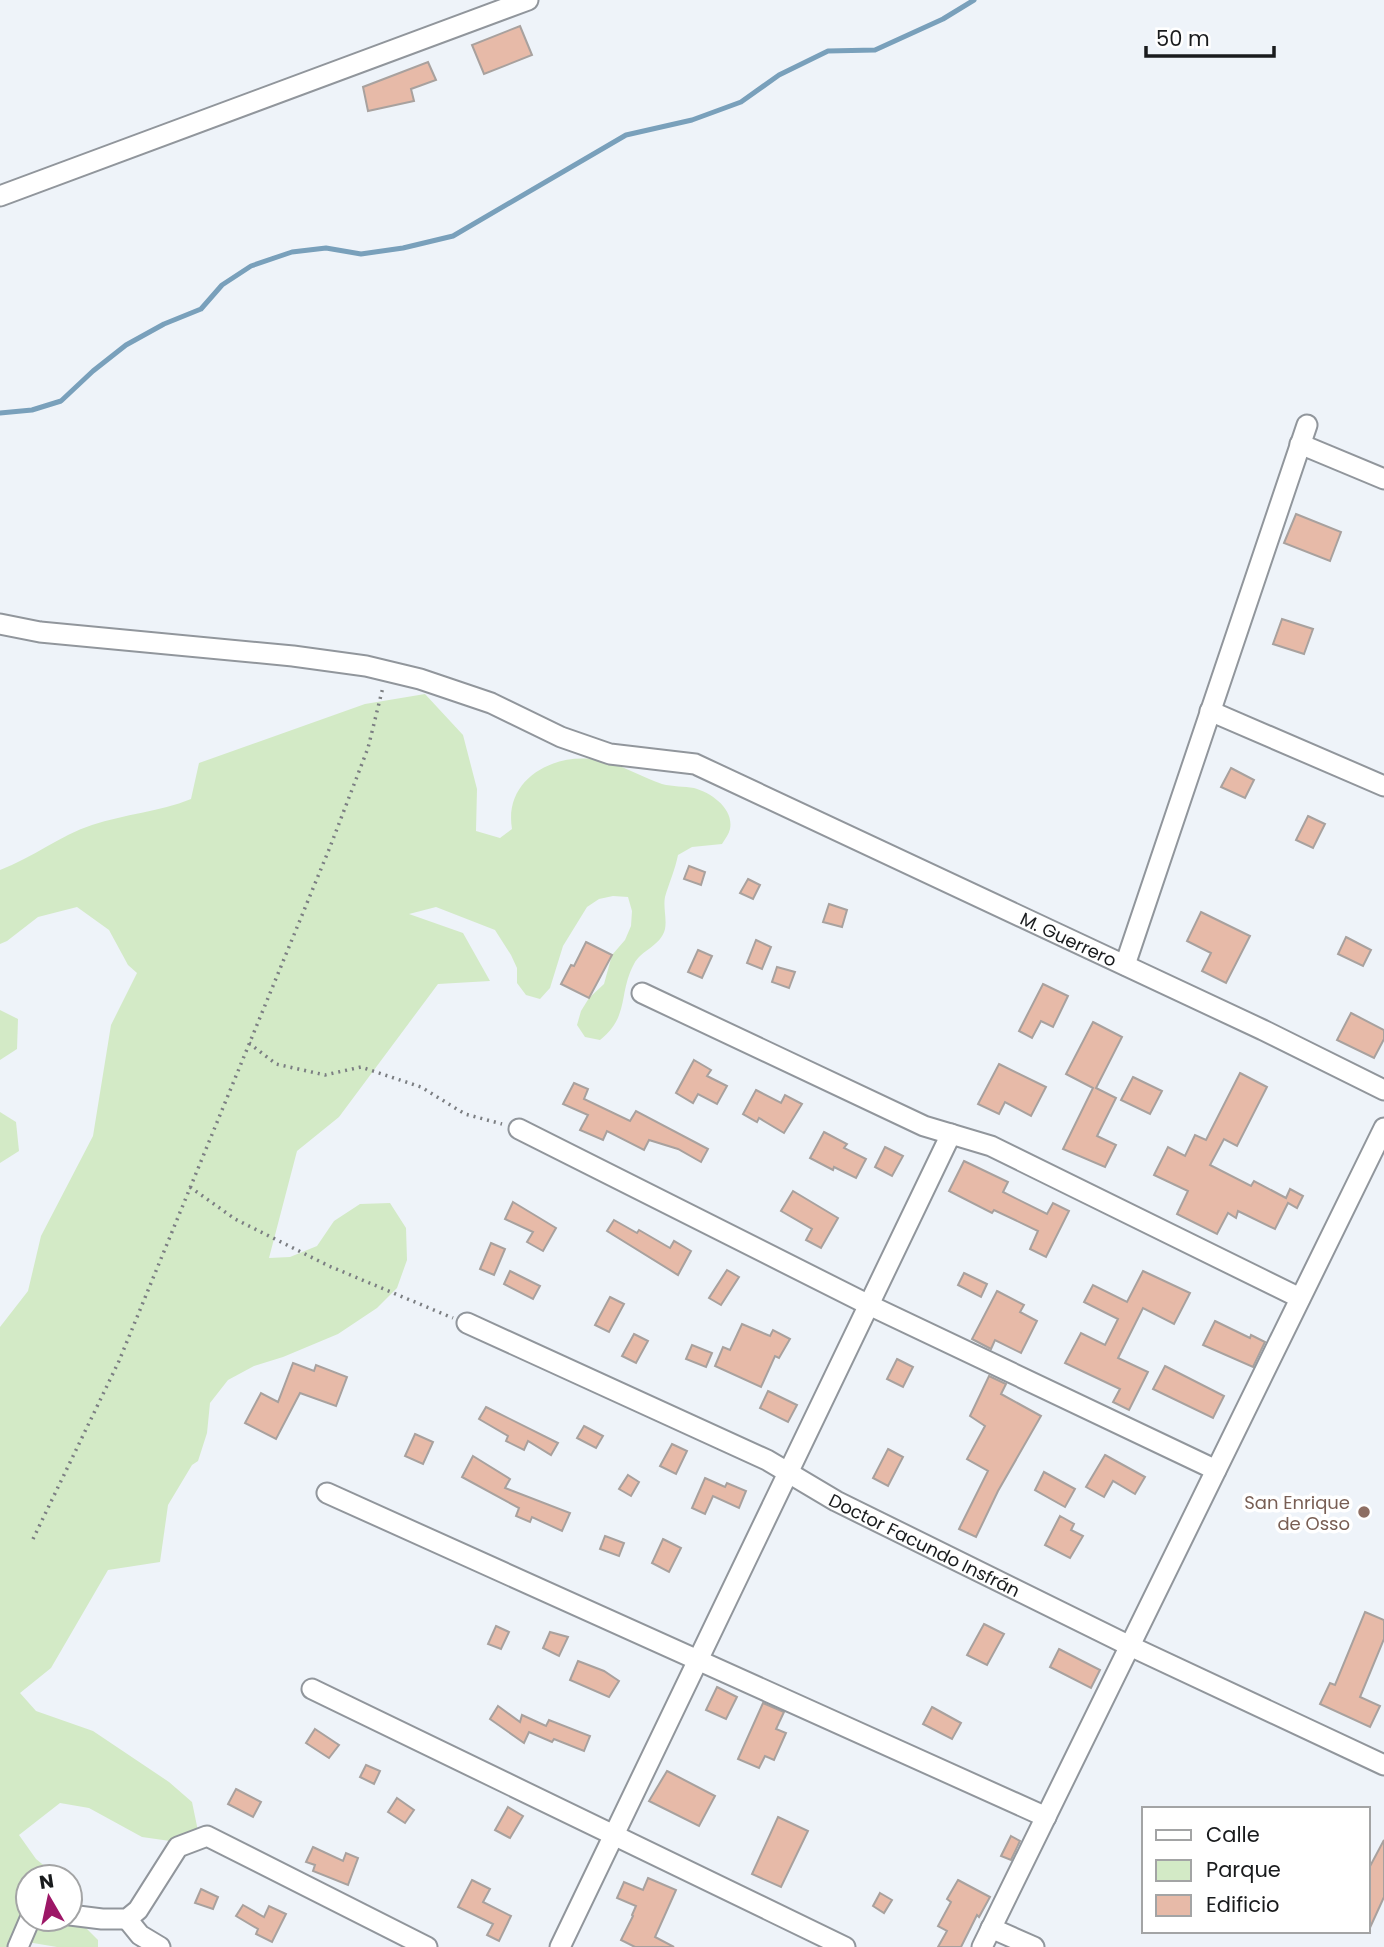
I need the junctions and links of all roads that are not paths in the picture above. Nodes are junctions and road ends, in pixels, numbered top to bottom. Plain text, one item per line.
1 (528, 0) edge
2 (0, 196) edge
3 (1307, 425) dead end
4 (1300, 444) junction
5 (1384, 479) edge
6 (0, 624) edge
7 (1210, 711) junction
8 (1384, 786) edge
9 (1125, 965) junction
10 (642, 993) dead end
11 (1384, 1090) edge
12 (1384, 1128) edge
13 (519, 1129) road end
14 (951, 1134) junction
15 (1300, 1298) junction
16 (869, 1305) junction
17 (467, 1324) road end
18 (1216, 1470) junction
19 (788, 1472) junction
20 (327, 1493) dead end
21 (1129, 1646) junction
22 (698, 1660) junction
23 (312, 1689) dead end
24 (1384, 1765) edge
25 (1046, 1817) junction
26 (614, 1835) junction
27 (84, 1917) edge
28 (127, 1919) junction
29 (991, 1928) junction
30 (160, 1947) edge
31 (426, 1947) edge
32 (560, 1947) edge
33 (845, 1947) edge
34 (982, 1947) edge
35 (1034, 1947) edge

1 - 2 street
3 - 4 street
4 - 5 street
4 - 7 street
6 - 9 street, M. Guerrero
7 - 8 street
7 - 9 street
9 - 11 street, M. Guerrero
10 - 14 street
12 - 15 street
13 - 16 street
14 - 15 street
14 - 16 street
15 - 18 street
16 - 18 street
16 - 19 street
17 - 19 street, Doctor Facundo Insfrán
18 - 21 street
19 - 21 street, Doctor Facundo Insfrán
19 - 22 street
20 - 22 street
21 - 24 street, Doctor Facundo Insfrán
21 - 25 street
22 - 25 street
22 - 26 street
23 - 26 street
25 - 29 street
26 - 32 street
26 - 33 street
27 - 28 street
28 - 30 street
28 - 31 street
29 - 34 street
29 - 35 street

